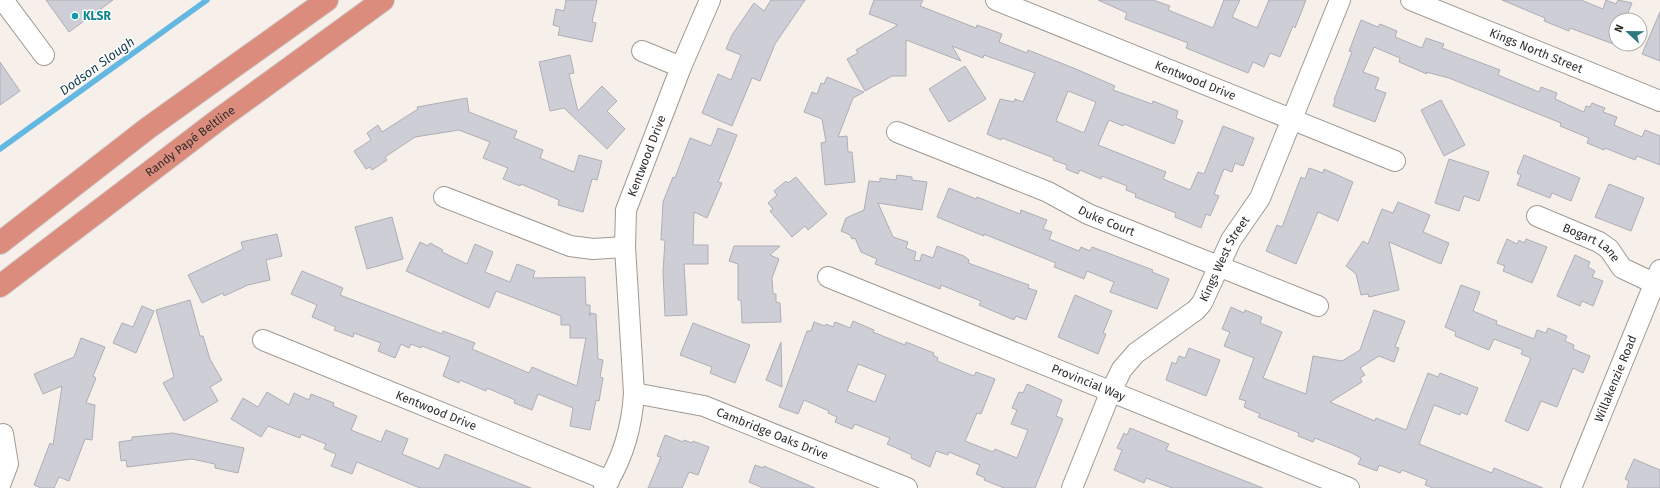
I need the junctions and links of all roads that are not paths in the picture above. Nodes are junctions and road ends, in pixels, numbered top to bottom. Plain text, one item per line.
1 (3, 0) edge
2 (327, 0) edge
3 (383, 0) edge
4 (710, 0) edge
5 (996, 0) edge
6 (1340, 0) edge
7 (1411, 0) edge
8 (642, 52) dead end
9 (44, 55) dead end
10 (681, 67) junction
11 (1660, 101) edge
12 (1292, 120) junction
13 (897, 132) dead end
14 (1394, 161) dead end
15 (444, 197) dead end
16 (1537, 216) dead end
17 (0, 243) edge
18 (625, 247) junction
19 (1219, 266) junction
20 (828, 277) dead end
21 (1658, 280) edge
22 (0, 286) edge
23 (1318, 306) dead end
24 (264, 340) dead end
25 (1111, 391) junction
26 (634, 393) junction
27 (3, 434) dead end
28 (607, 484) edge
29 (0, 485) edge
30 (907, 488) edge
31 (1072, 488) edge
32 (1350, 488) edge
33 (1571, 488) edge

1 - 9 street
2 - 17 highway
3 - 22 highway, Randy Papé Beltline
4 - 10 street, Kentwood Drive
5 - 12 street, Kentwood Drive
6 - 12 street, Kings West Street
7 - 11 street, Kings North Street
8 - 10 street
10 - 18 street, Kentwood Drive
12 - 14 street, Kentwood Drive
12 - 19 street, Kings West Street
13 - 19 street, Duke Court
15 - 18 street
16 - 21 street, Bogart Lane
18 - 26 street, Kentwood Drive
19 - 23 street, Duke Court
19 - 25 street, Kings West Street
20 - 25 street, Provincial Way
21 - 33 street, Willakenzie Road
24 - 28 street, Kentwood Drive
25 - 31 street, Kings West Street
25 - 32 street, Provincial Way
26 - 28 street, Kentwood Drive
26 - 30 street, Cambridge Oaks Drive
27 - 29 street

